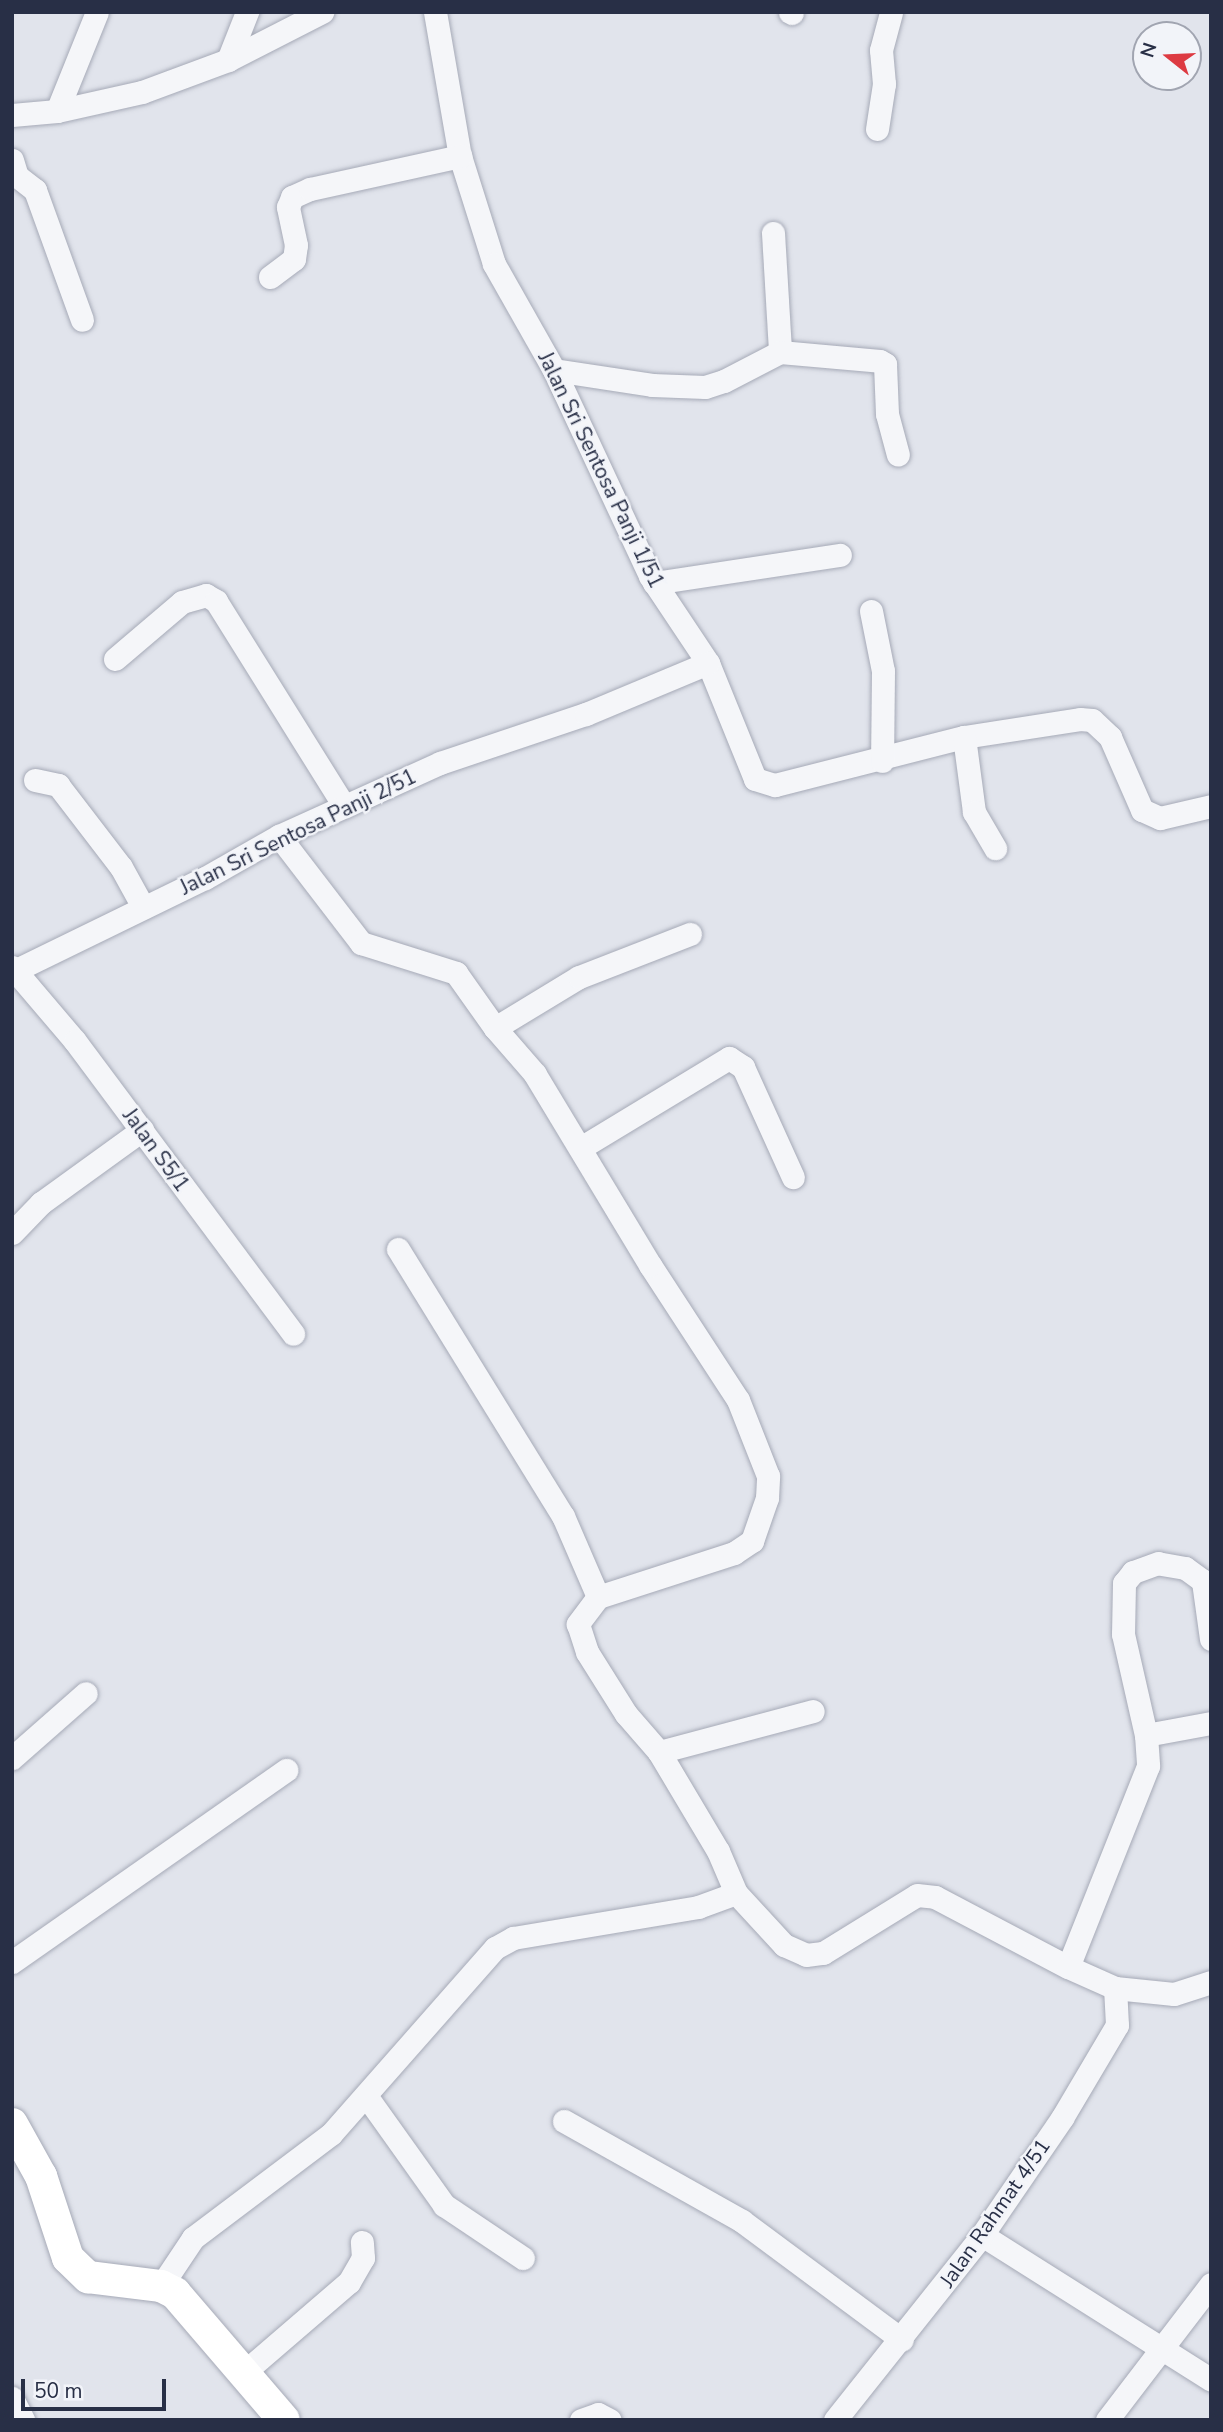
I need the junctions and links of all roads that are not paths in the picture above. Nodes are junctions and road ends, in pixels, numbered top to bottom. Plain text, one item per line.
1 (97, 12) edge
2 (247, 12) edge
3 (322, 12) edge
4 (435, 12) edge
5 (891, 12) edge
6 (228, 60) junction
7 (57, 111) junction
8 (12, 115) edge
9 (877, 128) dead end
10 (460, 156) junction
11 (12, 160) edge
12 (773, 233) dead end
13 (270, 277) dead end
14 (82, 320) dead end
15 (780, 352) junction
16 (554, 370) junction
17 (898, 455) dead end
18 (840, 555) dead end
19 (654, 583) junction
20 (871, 611) dead end
21 (115, 659) dead end
22 (708, 663) junction
23 (964, 737) junction
24 (883, 761) junction
25 (35, 780) dead end
26 (344, 806) junction
27 (1211, 806) edge
28 (279, 836) junction
29 (995, 848) dead end
30 (143, 907) junction
31 (690, 934) dead end
32 (13, 970) edge
33 (495, 1028) junction
34 (142, 1130) junction
35 (582, 1147) junction
36 (793, 1177) dead end
37 (12, 1233) edge
38 (398, 1249) dead end
39 (293, 1334) dead end
40 (598, 1597) junction
41 (1211, 1639) edge
42 (86, 1693) dead end
43 (813, 1711) dead end
44 (1211, 1723) edge
45 (1146, 1735) junction
46 (659, 1752) junction
47 (12, 1758) edge
48 (286, 1770) dead end
49 (736, 1893) junction
50 (12, 1962) edge
51 (1068, 1967) junction
52 (1211, 1982) edge
53 (1115, 1988) junction
54 (367, 2096) junction
55 (564, 2121) dead end
56 (12, 2124) edge
57 (982, 2235) junction
58 (362, 2242) dead end
59 (523, 2258) dead end
60 (1211, 2284) edge
61 (161, 2286) junction
62 (902, 2340) junction
63 (1161, 2347) junction
64 (242, 2374) junction
65 (1211, 2380) edge
66 (12, 2398) edge
67 (23, 2420) edge
68 (285, 2420) edge
69 (581, 2420) edge
70 (610, 2420) edge
71 (835, 2420) edge
72 (1107, 2420) edge

1 - 7 street
2 - 6 street
3 - 6 street
4 - 10 street, Jalan Sri Sentosa Panji 1/51
5 - 9 street
6 - 7 street
7 - 8 street
10 - 13 street
10 - 16 street, Jalan Sri Sentosa Panji 1/51
11 - 14 street
12 - 15 street
15 - 16 street
15 - 17 street
16 - 19 street, Jalan Sri Sentosa Panji 1/51
18 - 19 street
19 - 22 street, Jalan Sri Sentosa Panji 1/51
20 - 24 street
21 - 26 street
22 - 24 street, Jalan Sri Sentosa Panji 1/51
22 - 26 street, Jalan Sri Sentosa Panji 2/51
23 - 24 street, Jalan Sri Sentosa Panji 1/51
23 - 27 street, Jalan Sri Sentosa Panji 1/51
23 - 29 street
25 - 30 street
26 - 28 street, Jalan Sri Sentosa Panji 2/51
28 - 30 street, Jalan Sri Sentosa Panji 2/51
28 - 33 street
30 - 32 street, Jalan Sri Sentosa Panji 2/51
31 - 33 street
32 - 34 street, Jalan S5/1
33 - 35 street
34 - 37 street
34 - 39 street, Jalan S5/1
35 - 36 street
35 - 40 street
38 - 40 street
40 - 46 street
41 - 45 street
42 - 47 street
43 - 46 street
44 - 45 street
45 - 51 street
46 - 49 street
48 - 50 street
49 - 51 street
49 - 54 street
51 - 53 street
52 - 53 street
53 - 57 street, Jalan Rahmat 4/51
54 - 59 street
54 - 61 street
55 - 62 street
56 - 61 street
57 - 62 street, Jalan Rahmat 4/51
57 - 63 street
58 - 64 street
60 - 63 street
61 - 64 street
62 - 71 street, Jalan Rahmat 4/51
63 - 65 street
63 - 72 street
64 - 68 street
66 - 67 street
69 - 70 street

